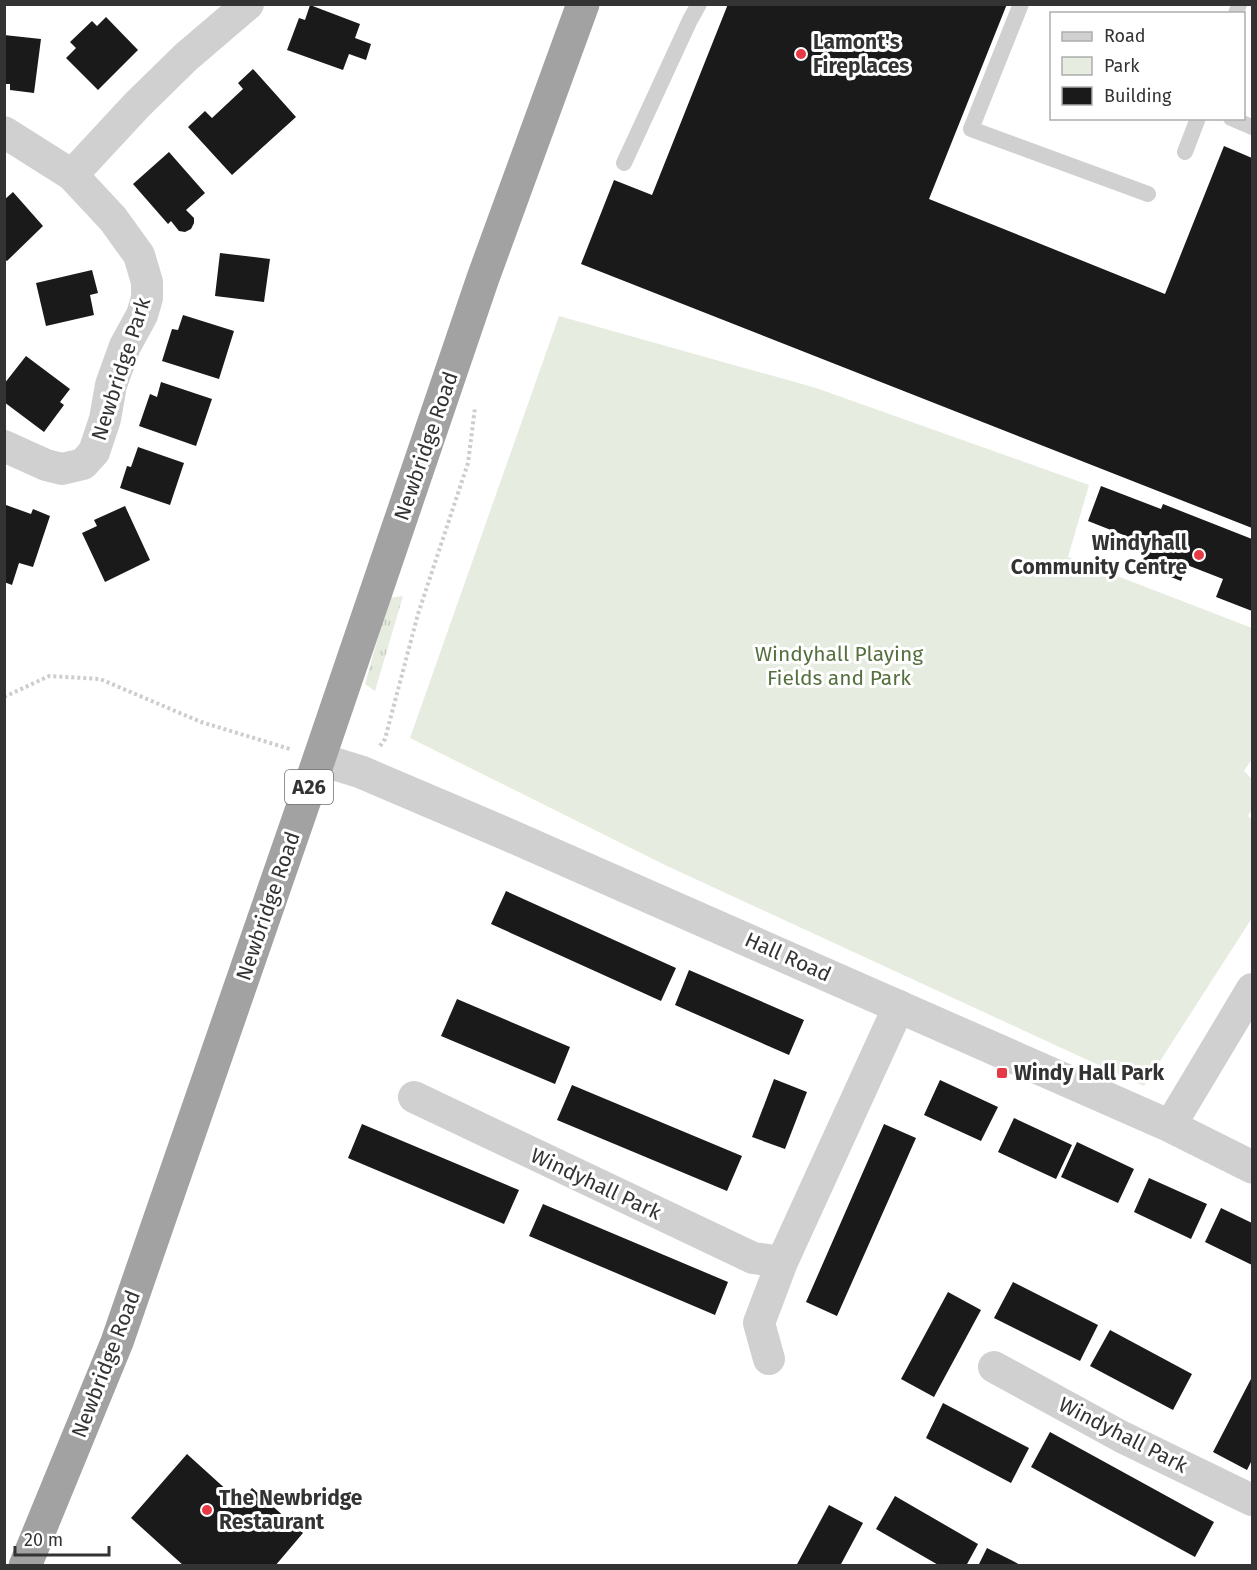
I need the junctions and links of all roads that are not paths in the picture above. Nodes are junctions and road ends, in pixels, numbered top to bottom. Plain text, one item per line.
1 (248, 4) edge
2 (583, 4) edge
3 (699, 4) edge
4 (1021, 4) edge
5 (1196, 120) edge
6 (1236, 120) edge
7 (1252, 127) edge
8 (4, 132) edge
9 (1185, 152) dead end
10 (624, 163) dead end
11 (72, 176) junction
12 (1149, 194) dead end
13 (4, 446) edge
14 (320, 759) junction
15 (1252, 989) edge
16 (900, 1006) junction
17 (414, 1097) dead end
18 (1170, 1126) junction
19 (1252, 1167) edge
20 (782, 1262) junction
21 (769, 1359) dead end
22 (994, 1367) dead end
23 (1252, 1500) edge
24 (25, 1566) edge

1 - 11 street
2 - 14 highway, Newbridge Road / A26
3 - 10 lane
4 - 12 lane
5 - 9 lane
6 - 7 lane
8 - 11 street, Newbridge Park
11 - 13 street, Newbridge Park
14 - 16 street, Hall Road
14 - 24 highway, Newbridge Road / A26
15 - 18 street
16 - 18 street, Hall Road
16 - 20 street
17 - 20 street, Windyhall Park
18 - 19 street, Hall Road
20 - 21 street
22 - 23 street, Windyhall Park

